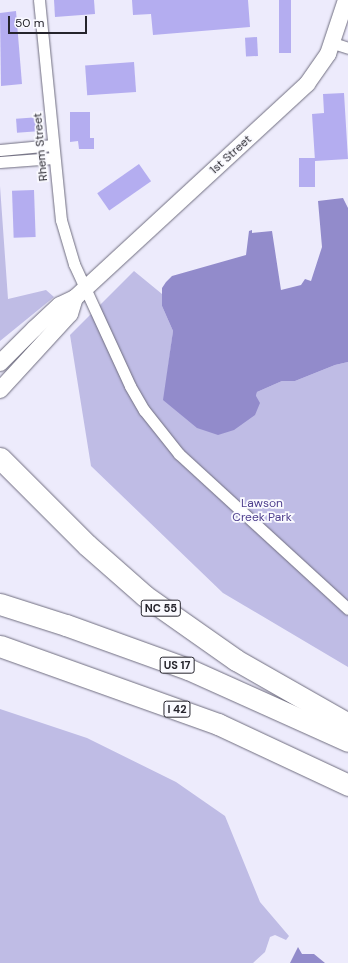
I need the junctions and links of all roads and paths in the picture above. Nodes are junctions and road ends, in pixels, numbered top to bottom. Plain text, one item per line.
1 (39, 0) edge
2 (346, 0) edge
3 (333, 43) junction
4 (348, 48) edge
5 (54, 145) junction
6 (0, 150) edge
7 (54, 158) junction
8 (0, 162) edge
9 (80, 293) junction
10 (0, 363) edge
11 (0, 390) edge
12 (0, 458) edge
13 (0, 604) edge
14 (348, 609) edge
15 (0, 646) edge
16 (348, 724) edge
17 (348, 741) edge
18 (348, 785) edge

1 - 5 street, Rhem Street
2 - 3 main road, 1st Street
3 - 4 street
3 - 9 main road, 1st Street
5 - 6 street
5 - 7 street, Rhem Street
7 - 8 street
7 - 9 street, Rhem Street
9 - 10 main road
9 - 11 main road
9 - 14 street, Rhem Street
12 - 16 highway, NC 55
13 - 17 highway, US 17
15 - 18 highway, I 42

